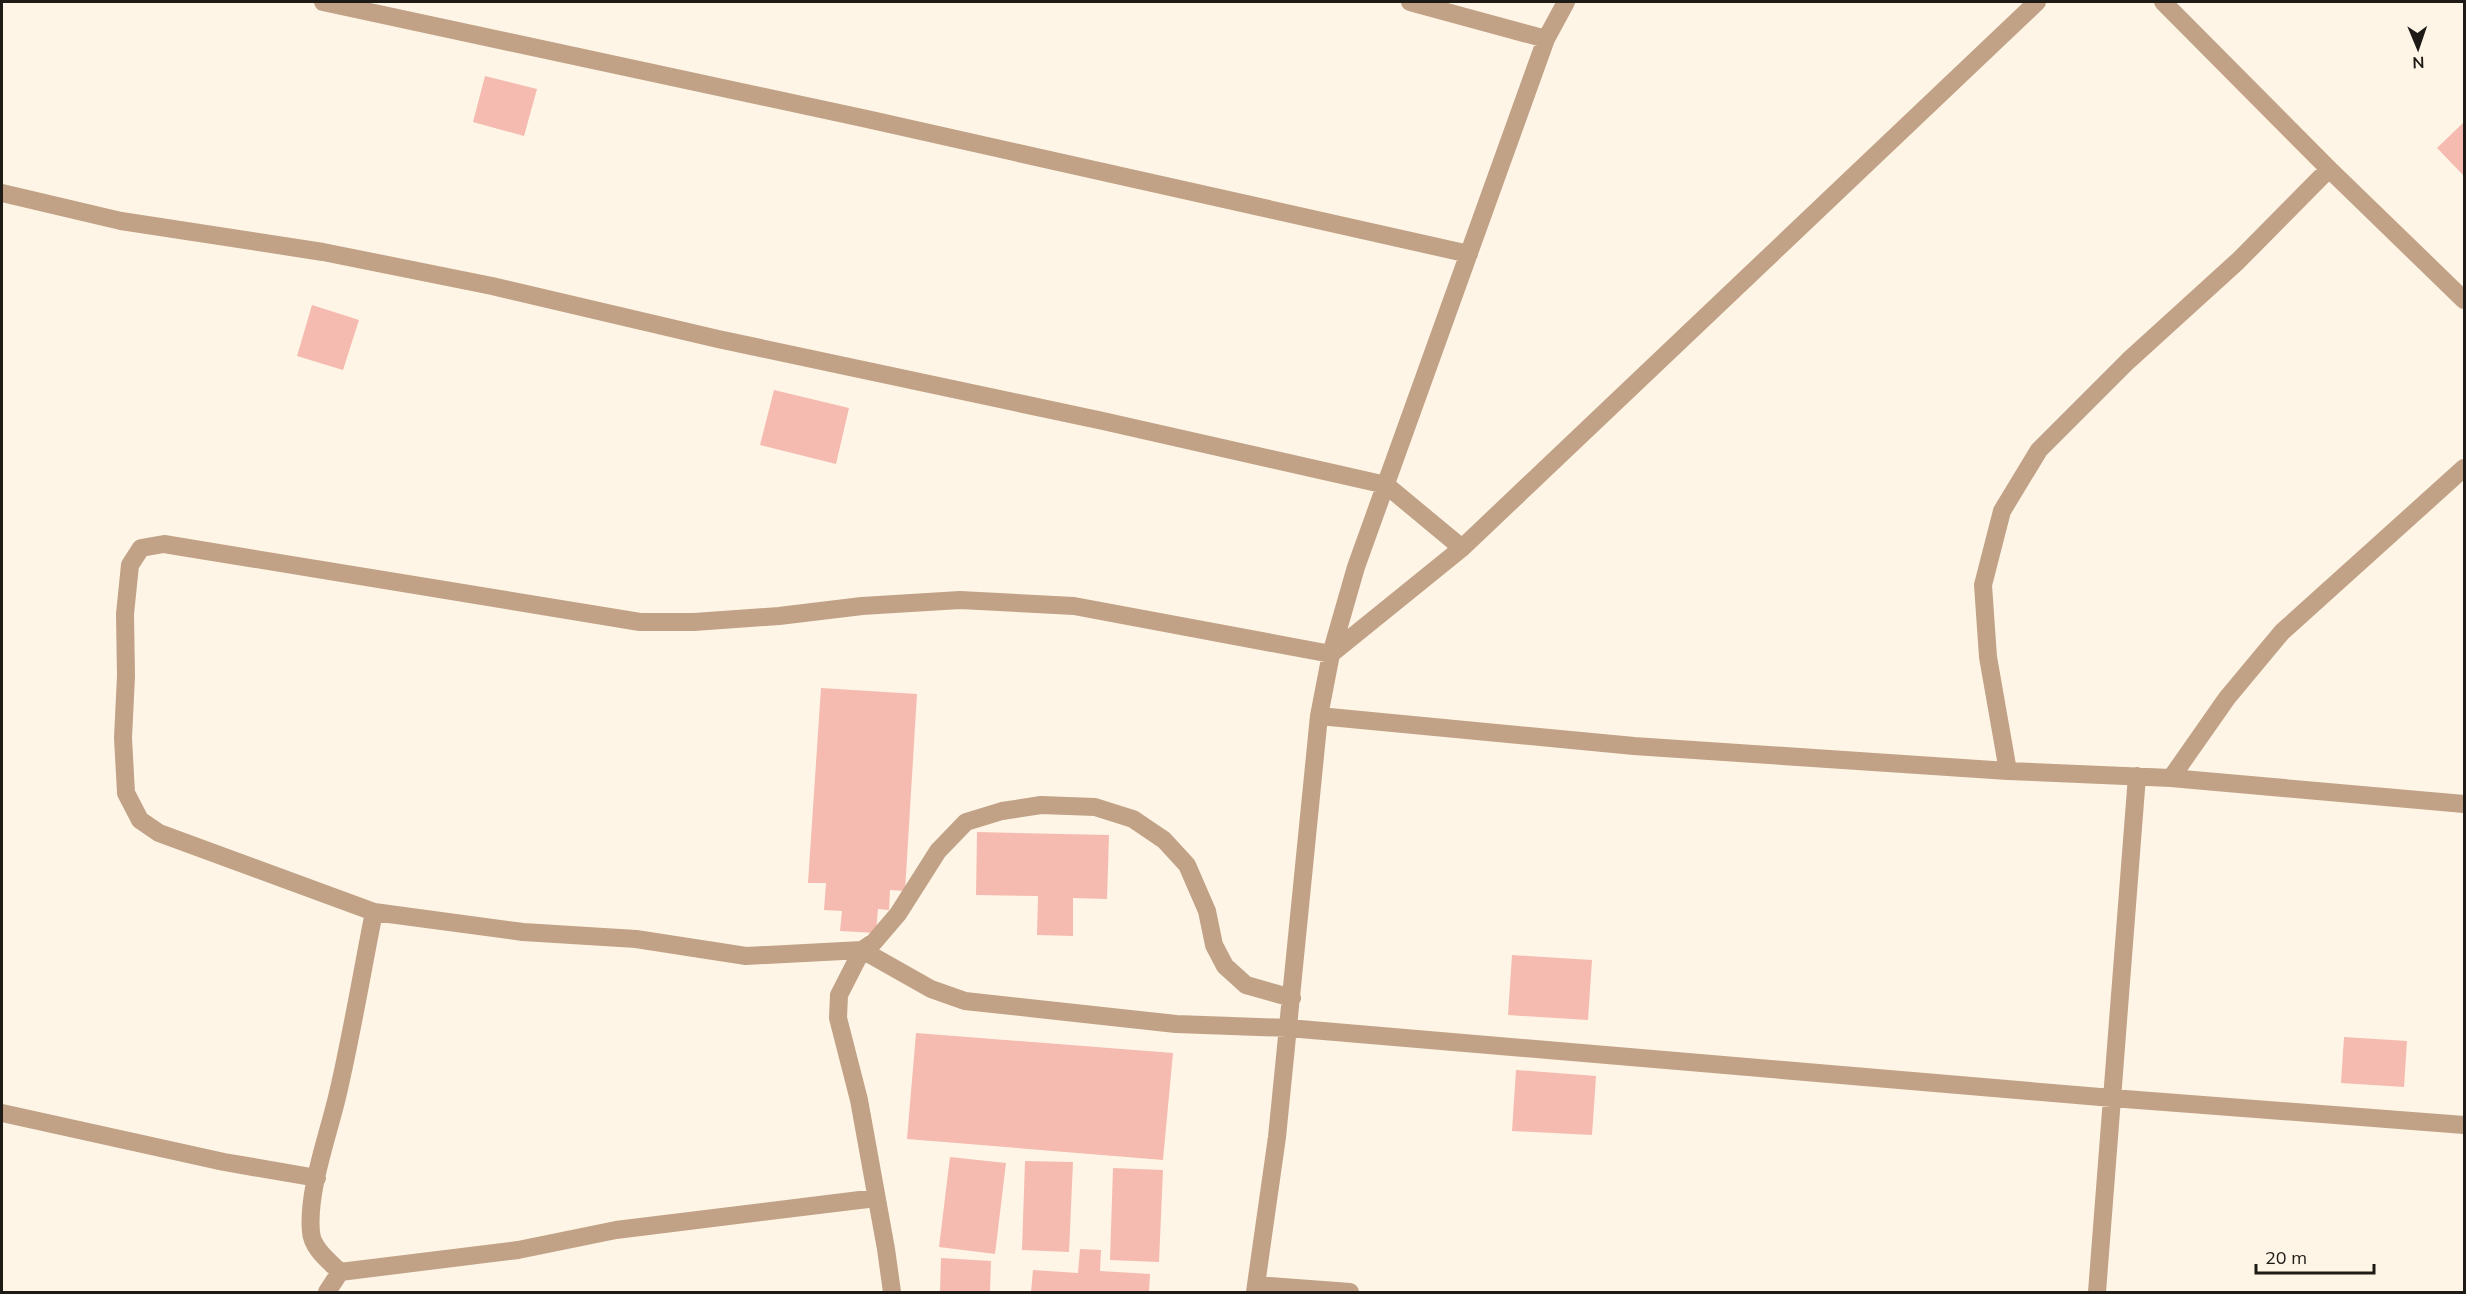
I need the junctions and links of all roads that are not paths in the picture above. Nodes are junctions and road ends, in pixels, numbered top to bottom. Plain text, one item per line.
1 (322, 2) edge
2 (1410, 2) edge
3 (1566, 2) edge
4 (2037, 2) edge
5 (2163, 2) edge
6 (1546, 39) junction
7 (2329, 169) junction
8 (2, 193) edge
9 (1469, 254) junction
10 (2464, 300) edge
11 (2464, 468) edge
12 (1386, 485) junction
13 (1462, 548) junction
14 (1331, 654) junction
15 (1319, 716) junction
16 (2008, 771) junction
17 (2137, 776) junction
18 (2171, 778) junction
19 (2464, 804) edge
20 (374, 912) junction
21 (862, 950) junction
22 (1292, 998) junction
23 (1288, 1028) junction
24 (2112, 1098) junction
25 (2, 1113) edge
26 (2464, 1125) edge
27 (317, 1178) junction
28 (876, 1198) junction
29 (340, 1272) junction
30 (1256, 1289) edge
31 (327, 1293) edge
32 (892, 1293) edge
33 (1350, 1293) edge
34 (2097, 1293) edge

1 - 9 street
2 - 6 street
3 - 6 street
4 - 13 street
5 - 7 street
6 - 9 street
7 - 10 street
7 - 16 street
8 - 12 street
9 - 12 street
11 - 18 street
12 - 13 street
12 - 14 street
13 - 14 street
14 - 15 street
14 - 20 street
15 - 16 street
15 - 22 street
16 - 17 street
17 - 18 street
17 - 24 street
18 - 19 street
20 - 21 street
20 - 27 street
21 - 22 street
21 - 23 street
21 - 28 street
22 - 23 street
23 - 24 street
23 - 30 street
24 - 26 street
24 - 34 street
25 - 27 street
27 - 29 street
28 - 29 street
28 - 32 street
29 - 31 street
30 - 33 street

